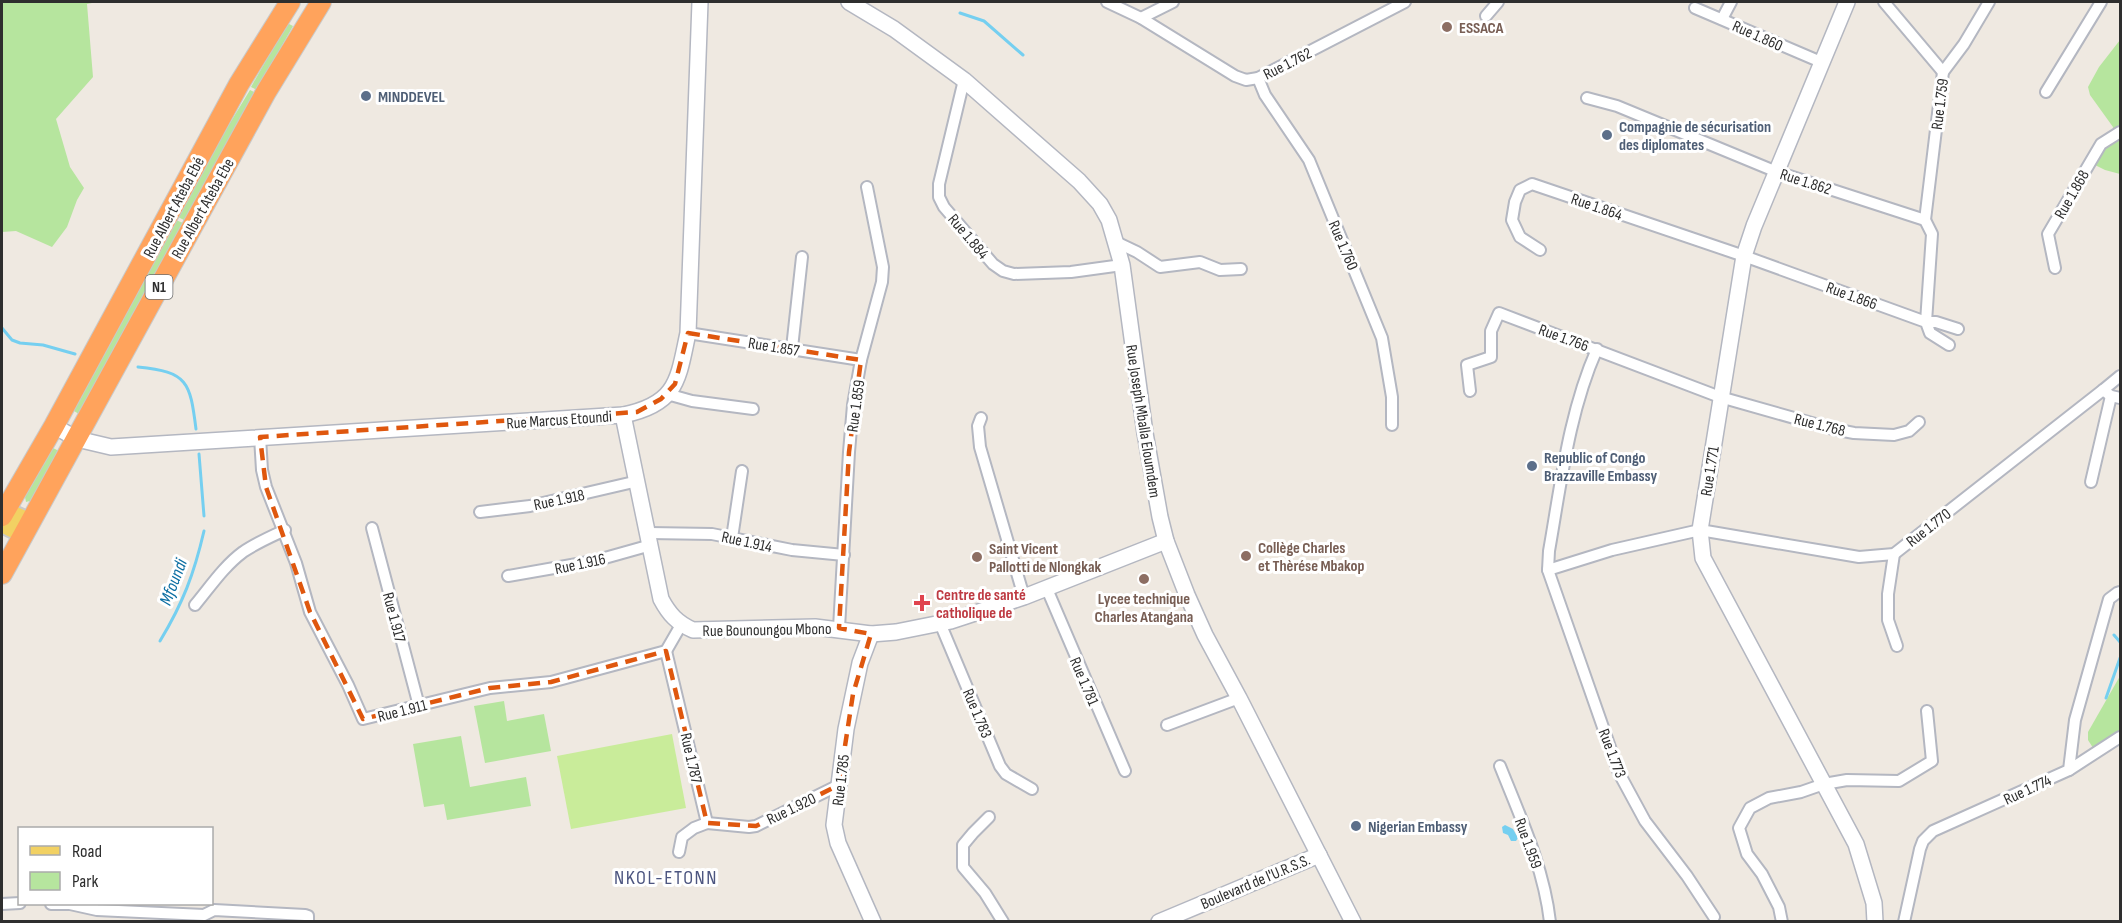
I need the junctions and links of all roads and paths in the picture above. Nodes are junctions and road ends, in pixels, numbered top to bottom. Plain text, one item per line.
1 (290, 2) edge
2 (321, 2) edge
3 (700, 2) edge
4 (1107, 2) edge
5 (1173, 2) edge
6 (1405, 2) edge
7 (1498, 2) edge
8 (1731, 2) edge
9 (1847, 2) edge
10 (1884, 2) edge
11 (1989, 2) edge
12 (2101, 2) edge
13 (854, 3) edge
14 (1695, 8) dead end
15 (1486, 16) dead end
16 (1141, 18) junction
17 (1722, 19) junction
18 (1821, 62) junction
19 (1943, 72) junction
20 (1258, 78) junction
21 (964, 80) junction
22 (2046, 92) dead end
23 (1587, 98) dead end
24 (2121, 132) edge
25 (1777, 172) junction
26 (867, 187) dead end
27 (1925, 220) junction
28 (1116, 242) junction
29 (1540, 250) dead end
30 (1744, 256) junction
31 (802, 257) dead end
32 (1122, 265) junction
33 (2055, 268) dead end
34 (1241, 269) dead end
35 (1926, 322) junction
36 (1958, 329) dead end
37 (688, 333) junction
38 (1949, 345) dead end
39 (792, 348) junction
40 (1597, 349) junction
41 (861, 360) junction
42 (2121, 376) edge
43 (1470, 391) dead end
44 (667, 394) junction
45 (2111, 395) edge
46 (1720, 397) junction
47 (753, 409) dead end
48 (623, 415) junction
49 (981, 418) dead end
50 (1919, 422) dead end
51 (1392, 425) dead end
52 (54, 426) junction
53 (260, 437) junction
54 (77, 439) junction
55 (742, 471) dead end
56 (638, 481) junction
57 (2091, 482) dead end
58 (480, 512) dead end
59 (3, 513) edge
60 (26, 527) junction
61 (372, 528) dead end
62 (285, 530) junction
63 (1700, 530) junction
64 (732, 538) junction
65 (650, 539) junction
66 (1166, 541) junction
67 (1894, 554) junction
68 (844, 555) junction
69 (1548, 570) junction
70 (2, 574) edge
71 (508, 576) dead end
72 (1047, 589) junction
73 (2121, 592) edge
74 (1024, 597) junction
75 (195, 605) dead end
76 (940, 623) junction
77 (681, 625) junction
78 (839, 628) junction
79 (871, 634) junction
80 (1897, 646) dead end
81 (666, 651) junction
82 (1239, 698) junction
83 (419, 706) junction
84 (1927, 711) dead end
85 (1167, 725) dead end
86 (2121, 737) edge
87 (1500, 766) dead end
88 (2069, 770) junction
89 (1125, 771) dead end
90 (1824, 784) junction
91 (839, 785) junction
92 (1032, 789) dead end
93 (989, 817) dead end
94 (707, 823) junction
95 (679, 852) dead end
96 (1319, 855) junction
97 (18, 903) edge
98 (2, 904) edge
99 (74, 905) edge
100 (1714, 917) dead end
101 (203, 918) edge
102 (1348, 920) edge
103 (308, 921) edge
104 (873, 921) edge
105 (1003, 921) edge
106 (1159, 921) edge
107 (1550, 921) edge
108 (1782, 921) edge
109 (1875, 921) edge
110 (1904, 921) edge

1 - 52 highway, Rue Albert Ateba Ebé / N1
2 - 54 highway, Rue Albert Ateba Ebe / N1
3 - 37 street, Rue Marcus Etoundi
4 - 16 street, Rue 1.762
5 - 16 street
6 - 20 street, Rue 1.762
7 - 15 street
8 - 17 street
9 - 18 street, Rue 1.771
10 - 19 street
11 - 19 street, Rue 1.759
12 - 22 street
13 - 21 street, Rue Joseph Mballa Eloumdem
14 - 17 street, Rue 1.860
16 - 20 street, Rue 1.762
17 - 18 street, Rue 1.860
18 - 25 street, Rue 1.771
19 - 27 street, Rue 1.759
20 - 51 street, Rue 1.760
21 - 28 street, Rue Joseph Mballa Eloumdem
21 - 32 street, Rue 1.884
23 - 25 street, Rue 1.862
24 - 33 street, Rue 1.868
25 - 27 street, Rue 1.862
25 - 30 street, Rue 1.771
26 - 41 street, Rue 1.859
27 - 35 street, Rue 1.759
28 - 32 street, Rue Joseph Mballa Eloumdem
28 - 34 street
29 - 30 street, Rue 1.864
30 - 35 street, Rue 1.866
30 - 46 street, Rue 1.771
31 - 39 street
32 - 66 street, Rue Joseph Mballa Eloumdem
35 - 36 street
35 - 38 street, Rue 1.866
37 - 39 street, Rue 1.857
37 - 44 street, Rue Marcus Etoundi
39 - 41 street, Rue 1.857
40 - 43 street, Rue 1.766
40 - 46 street, Rue 1.766
40 - 69 street, Rue 1.773
41 - 68 street, Rue 1.859
42 - 45 street, Rue 1.770
44 - 47 street
44 - 48 street, Rue Marcus Etoundi
45 - 57 street
45 - 67 street, Rue 1.770
46 - 50 street, Rue 1.768
46 - 63 street, Rue 1.771
48 - 53 street, Rue Marcus Etoundi
48 - 56 street, Rue Bounoungou Mbono
49 - 74 street
52 - 54 street, Rue Marcus Etoundi
52 - 59 highway, Rue Albert Ateba Ebé / N1
53 - 54 street, Rue Marcus Etoundi
53 - 62 street, Rue 1.911
54 - 60 highway, Rue Albert Ateba Ebe / N1
55 - 64 street
56 - 58 street, Rue 1.918
56 - 65 street, Rue Bounoungou Mbono
59 - 60 main road
60 - 70 highway, Rue Albert Ateba Ebe / N1
61 - 83 street, Rue 1.917
62 - 75 street
62 - 83 street, Rue 1.911
63 - 67 street, Rue 1.770
63 - 69 street
63 - 90 street, Rue 1.771
64 - 65 street, Rue 1.914
64 - 68 street, Rue 1.914
65 - 71 street, Rue 1.916
65 - 77 street, Rue Bounoungou Mbono
66 - 72 street, Rue Bounoungou Mbono
66 - 82 street, Rue Joseph Mballa Eloumdem
67 - 80 street
68 - 78 street, Rue 1.859
69 - 100 street, Rue 1.773
72 - 74 street, Rue Bounoungou Mbono
72 - 89 street, Rue 1.781
73 - 88 street, Rue 1.774
74 - 76 street, Rue Bounoungou Mbono
76 - 79 street, Rue Bounoungou Mbono
76 - 92 street, Rue 1.783
77 - 78 street, Rue Bounoungou Mbono
77 - 81 street
78 - 79 street, Rue Bounoungou Mbono
79 - 91 street, Rue 1.785
81 - 83 street, Rue 1.911
81 - 94 street, Rue 1.787
82 - 85 street
82 - 96 street, Rue Joseph Mballa Eloumdem
84 - 90 street
86 - 88 street
87 - 107 street, Rue 1.959
88 - 110 street, Rue 1.774
90 - 108 street
90 - 109 street, Rue 1.771
91 - 94 street, Rue 1.920
91 - 104 street, Rue 1.785
93 - 105 street
94 - 95 street
96 - 102 street, Rue Joseph Mballa Eloumdem
96 - 106 street, Boulevard de l'U.R.S.S.
97 - 98 street
99 - 101 street
101 - 103 street

